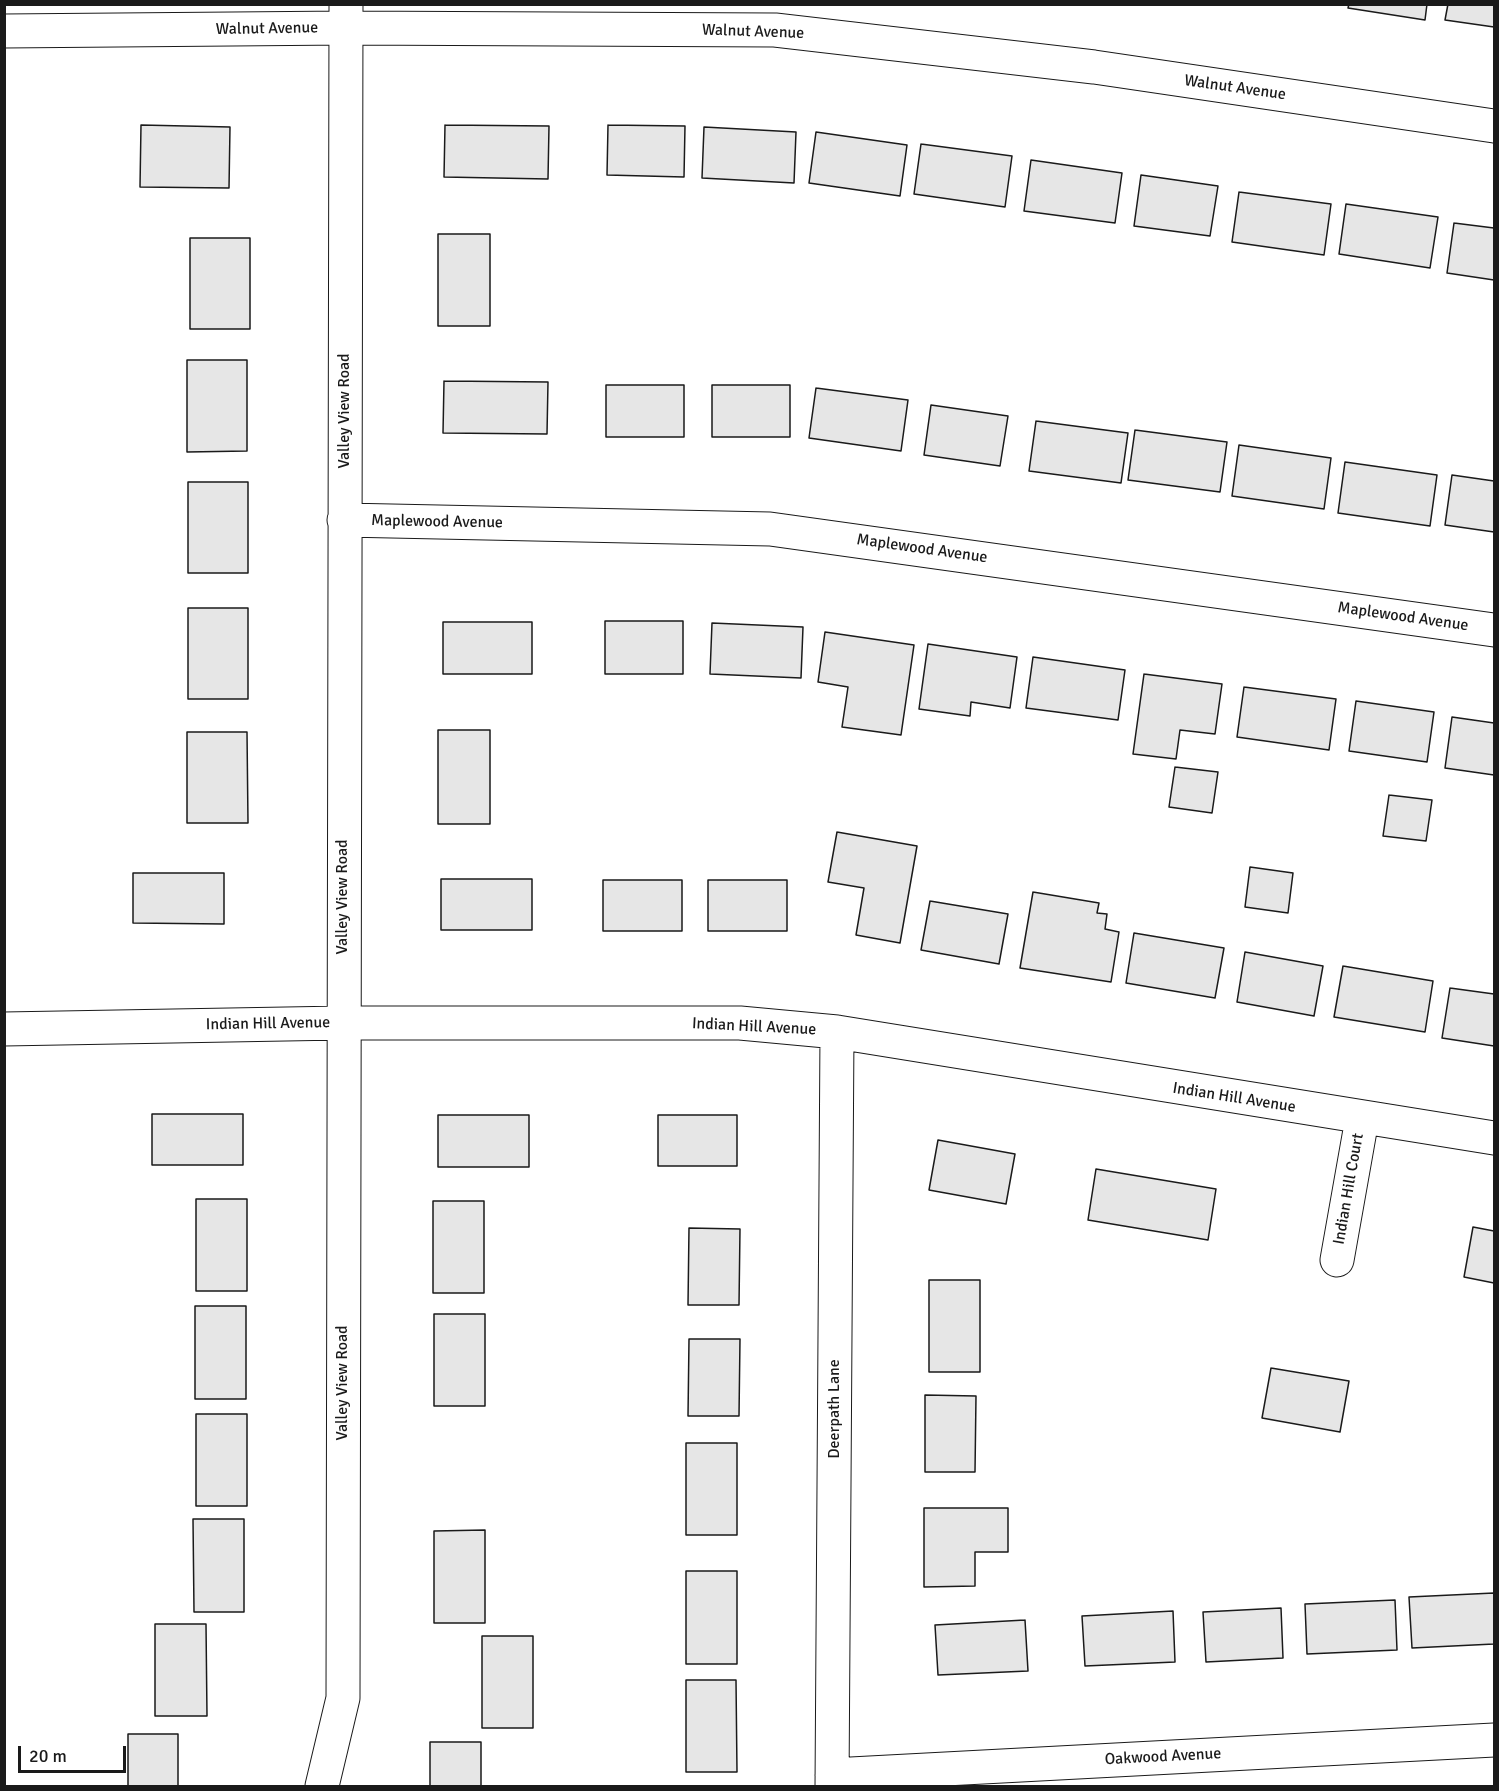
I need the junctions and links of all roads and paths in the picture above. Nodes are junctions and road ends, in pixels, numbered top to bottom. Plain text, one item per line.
1 (346, 16) edge
2 (4, 31) edge
3 (1494, 126) edge
4 (344, 520) junction
5 (1494, 630) edge
6 (342, 1023) junction
7 (4, 1029) edge
8 (837, 1032) junction
9 (1362, 1119) junction
10 (1494, 1138) edge
11 (1337, 1260) dead end
12 (1494, 1740) edge
13 (832, 1781) edge
14 (322, 1786) edge

1 - 2 street, Walnut Avenue
1 - 3 street, Walnut Avenue
1 - 4 street, Valley View Road
4 - 5 street, Maplewood Avenue
4 - 6 street, Valley View Road
6 - 7 street, Indian Hill Avenue
6 - 8 street, Indian Hill Avenue
6 - 14 street, Valley View Road
8 - 9 street, Indian Hill Avenue
8 - 13 street, Deerpath Lane
9 - 10 street, Indian Hill Avenue
9 - 11 street, Indian Hill Court
12 - 13 street, Oakwood Avenue

